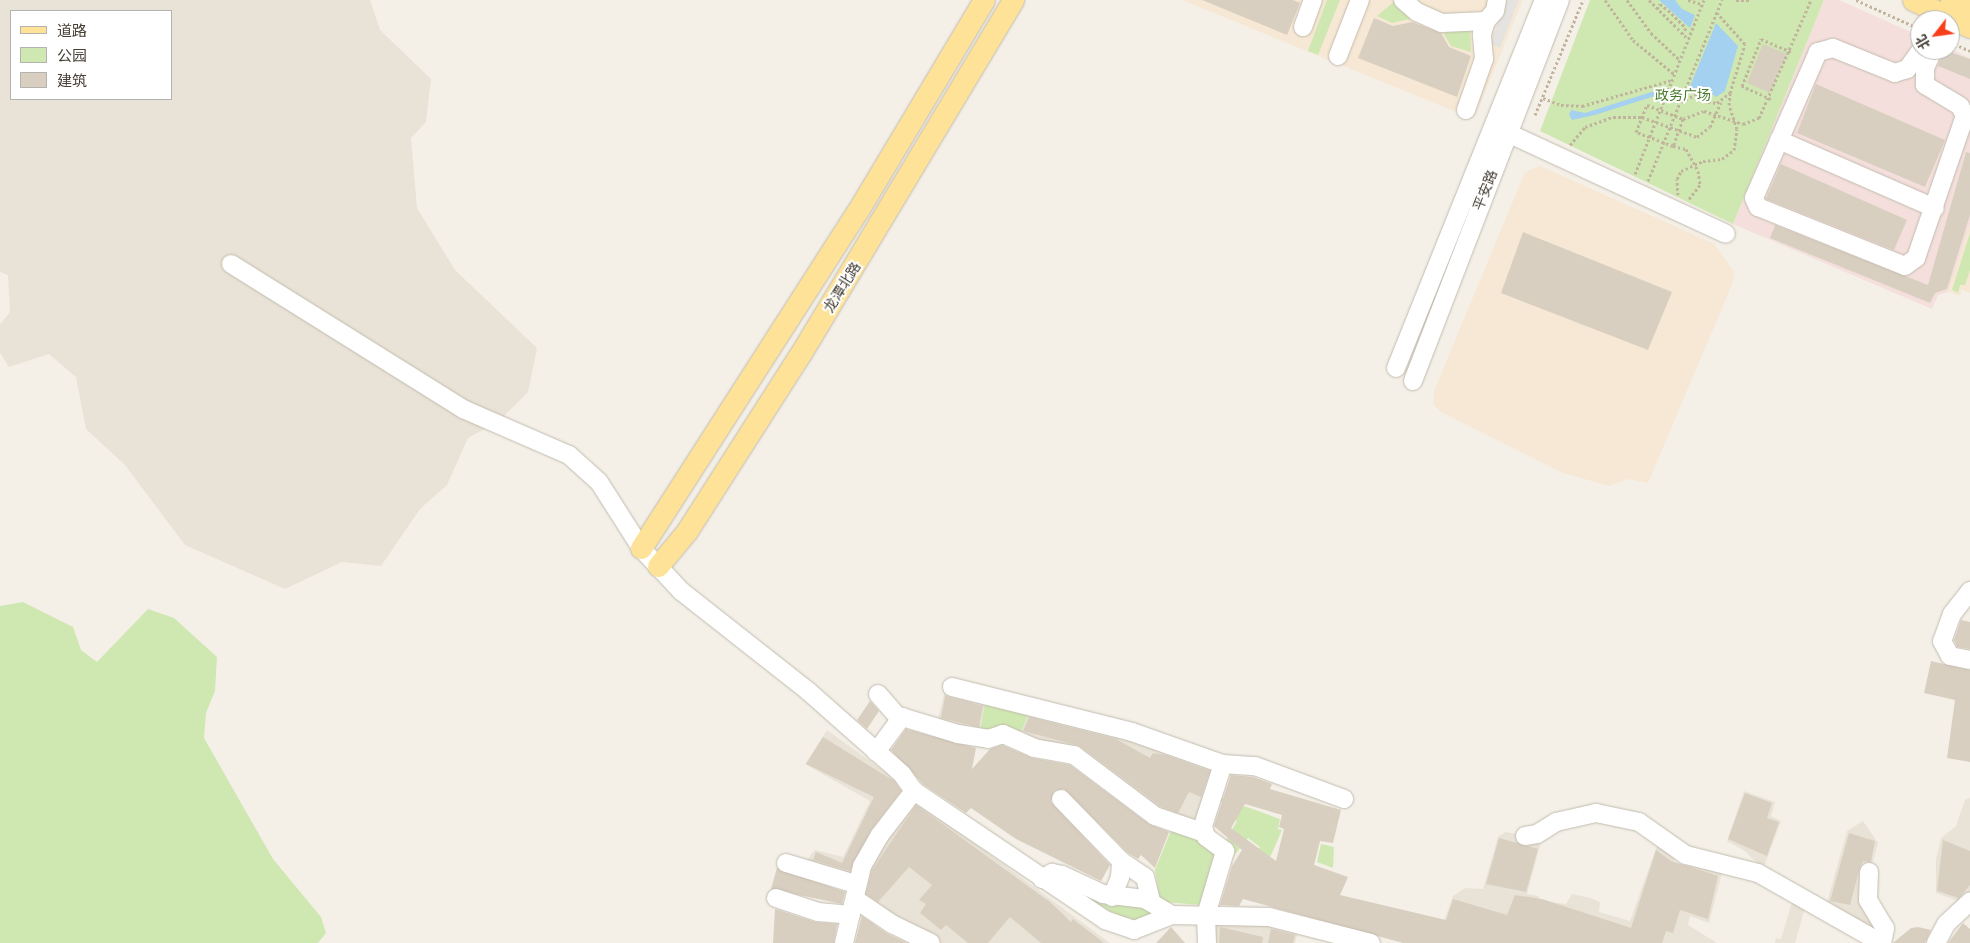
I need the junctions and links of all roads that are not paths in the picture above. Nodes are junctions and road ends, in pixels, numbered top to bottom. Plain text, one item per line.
1 (984, 0) edge
2 (1013, 0) edge
3 (1313, 0) edge
4 (1360, 0) edge
5 (1403, 0) edge
6 (1497, 0) edge
7 (1544, 0) edge
8 (1560, 0) edge
9 (1913, 0) edge
10 (1935, 10) edge
11 (1486, 21) junction
12 (1303, 27) dead end
13 (1338, 56) dead end
14 (1914, 60) edge
15 (1929, 60) edge
16 (1466, 110) dead end
17 (1499, 129) junction
18 (1778, 140) junction
19 (1934, 208) junction
20 (1726, 234) dead end
21 (231, 264) dead end
22 (1396, 368) dead end
23 (1413, 381) dead end
24 (641, 548) junction
25 (658, 566) junction
26 (1970, 591) edge
27 (1970, 660) edge
28 (952, 687) dead end
29 (878, 694) dead end
30 (899, 718) junction
31 (876, 752) junction
32 (1223, 764) junction
33 (914, 791) junction
34 (1061, 799) dead end
35 (1344, 799) dead end
36 (1202, 832) junction
37 (1525, 836) dead end
38 (1121, 861) junction
39 (786, 863) dead end
40 (1869, 872) dead end
41 (1042, 879) junction
42 (1112, 897) junction
43 (776, 898) dead end
44 (854, 899) junction
45 (1150, 901) junction
46 (1970, 902) edge
47 (1172, 915) junction
48 (1206, 915) junction
49 (1138, 936) edge
50 (844, 943) edge
51 (931, 943) edge
52 (1206, 943) edge
53 (1370, 943) edge
54 (1881, 943) edge
55 (1936, 943) edge

1 - 24 main road, 龙潭北路
2 - 25 main road, 龙潭北路
3 - 12 street
4 - 13 street
5 - 11 street
6 - 11 street
7 - 17 street, 平安路
8 - 17 street, 平安路
9 - 10 main road
11 - 16 street
14 - 18 street
15 - 19 street
17 - 20 street
17 - 22 street, 平安路
17 - 23 street, 平安路
18 - 19 street
18 - 19 street
21 - 24 street
24 - 25 street
25 - 31 street
26 - 27 street
28 - 32 street
29 - 30 street
30 - 31 street
30 - 36 street
31 - 33 street
32 - 35 street
32 - 36 street
33 - 41 street
33 - 44 street
34 - 38 street
36 - 48 street
37 - 54 street
38 - 42 street
38 - 45 street
39 - 44 street
40 - 54 street
41 - 42 street
41 - 49 street
42 - 45 street
43 - 44 street
44 - 50 street
44 - 51 street
45 - 47 street
46 - 55 street
47 - 48 street
47 - 49 street
48 - 52 street
48 - 53 street

